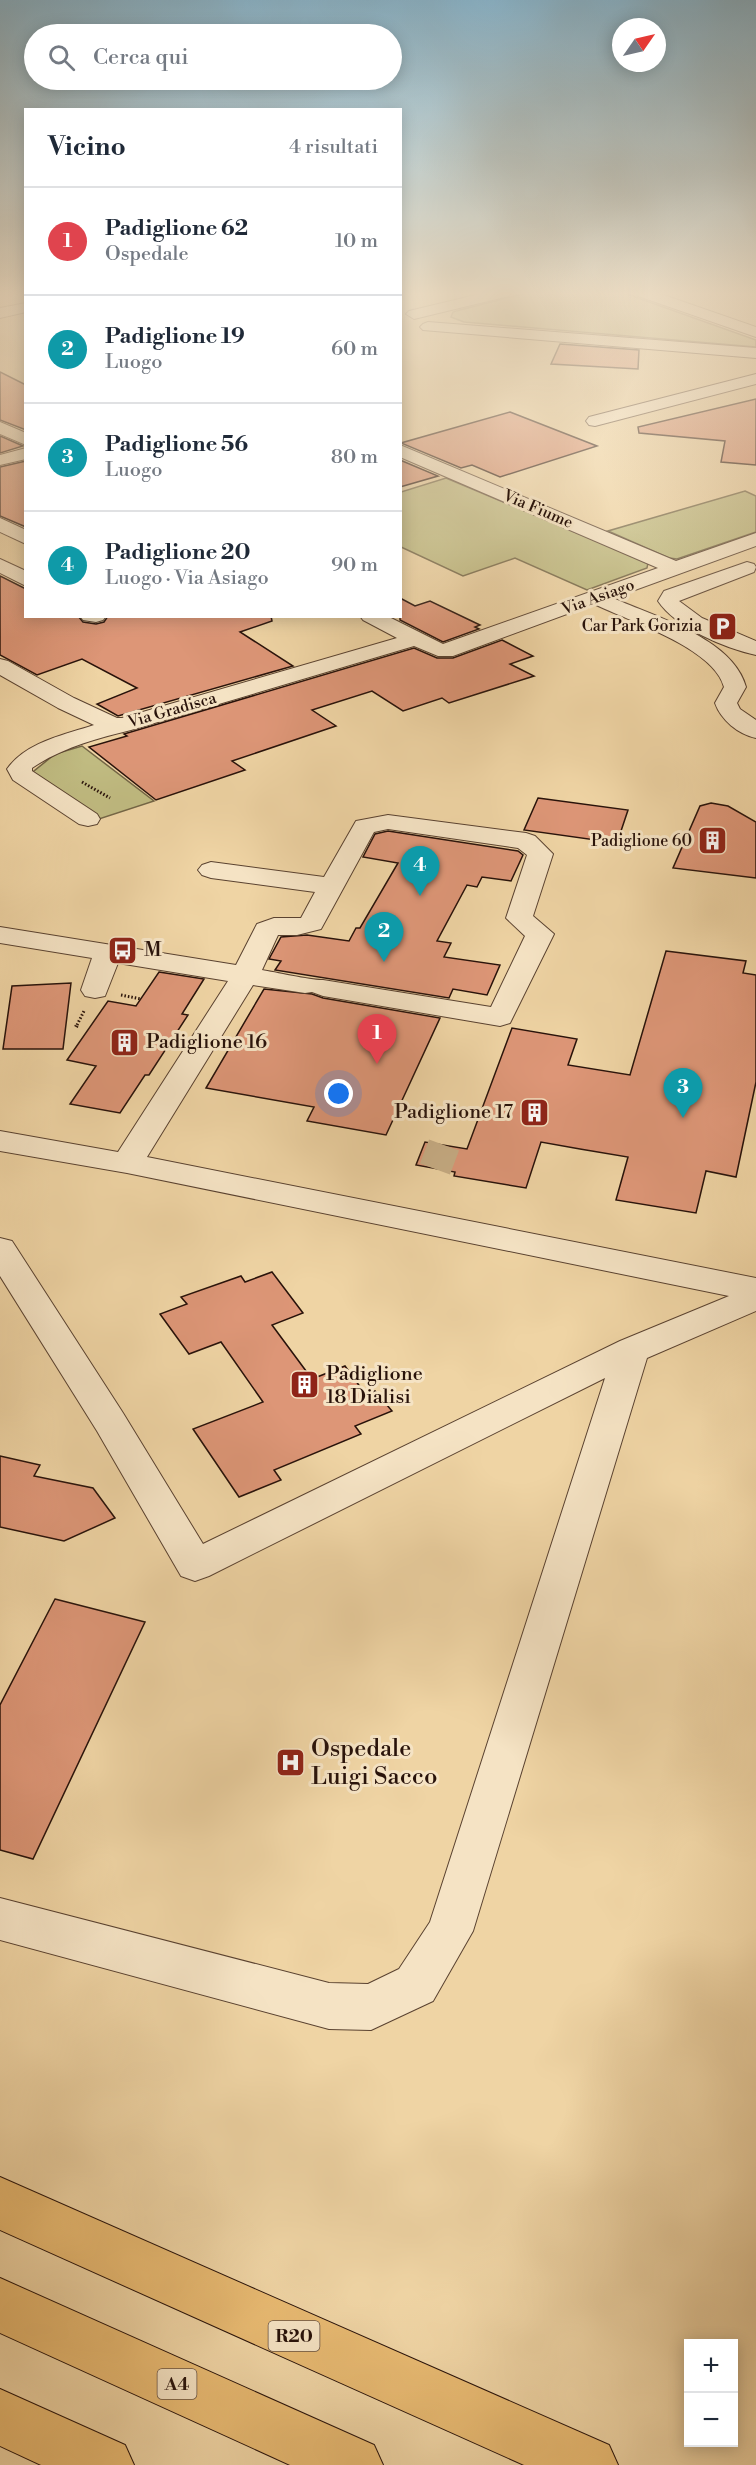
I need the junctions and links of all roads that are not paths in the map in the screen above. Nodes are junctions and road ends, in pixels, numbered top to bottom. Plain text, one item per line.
1 (645, 408) edge
2 (595, 421) dead end
3 (0, 427) edge
4 (24, 439) edge
5 (402, 451) edge
6 (24, 454) edge
7 (0, 460) edge
8 (0, 525) edge
9 (24, 538) edge
10 (24, 540) edge
11 (753, 542) edge
12 (0, 548) edge
13 (714, 554) junction
14 (0, 565) edge
15 (676, 568) junction
16 (751, 570) edge
17 (24, 579) edge
18 (597, 598) junction
19 (374, 618) edge
20 (415, 639) junction
21 (756, 649) edge
22 (0, 666) edge
23 (113, 725) junction
24 (756, 731) edge
25 (88, 819) dead end
26 (211, 870) dead end
27 (331, 886) junction
28 (0, 935) edge
29 (108, 952) junction
30 (246, 974) junction
31 (95, 990) dead end
32 (0, 1141) edge
33 (127, 1163) junction
34 (0, 1249) edge
35 (756, 1290) edge
36 (756, 1298) edge
37 (632, 1350) junction
38 (0, 1919) edge
39 (0, 2203) edge
40 (0, 2305) edge
41 (0, 2417) edge
42 (105, 2465) edge
43 (354, 2465) edge
44 (589, 2465) edge

1 - 2 street
3 - 4 street
5 - 15 street, Via Fiume
6 - 7 street
8 - 9 street
10 - 12 street
11 - 13 street, Via Asiago
13 - 15 street, Via Asiago
13 - 16 street
14 - 17 street
15 - 18 street, Via Asiago
16 - 21 street
18 - 20 street, Via Asiago
18 - 24 street
19 - 20 street
20 - 23 street, Via Gradisca
22 - 23 street
23 - 25 street, Via Gradisca
26 - 27 street
27 - 30 street
27 - 30 street
28 - 29 street
29 - 30 street
29 - 31 street
30 - 33 street
32 - 33 street
33 - 35 street
34 - 37 street
36 - 37 street
37 - 38 street
39 - 44 highway, R20
40 - 43 highway, A4
41 - 42 highway

